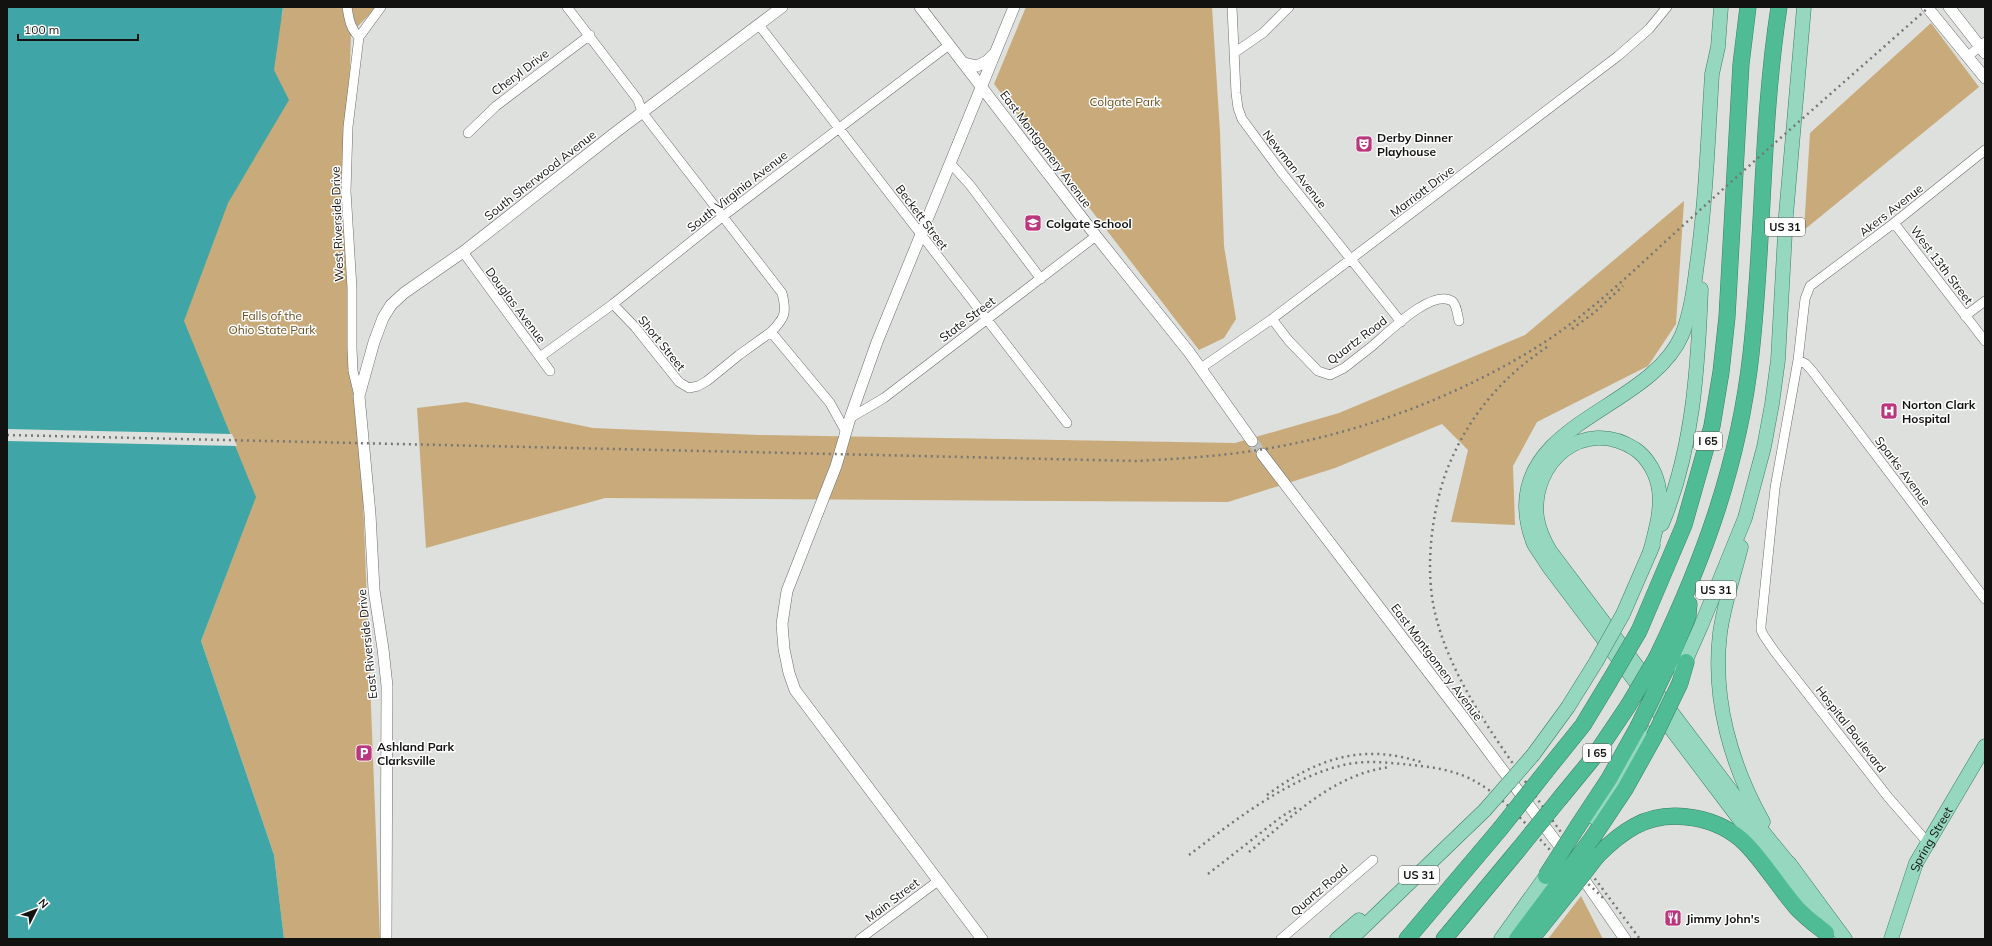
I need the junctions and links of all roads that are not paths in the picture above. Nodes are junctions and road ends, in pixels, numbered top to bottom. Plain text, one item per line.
1 (347, 7) edge
2 (381, 7) edge
3 (567, 7) edge
4 (920, 7) edge
5 (1014, 7) edge
6 (1232, 7) edge
7 (1667, 7) edge
8 (1712, 7) edge
9 (1721, 7) edge
10 (1779, 7) edge
11 (1804, 7) edge
12 (1927, 7) edge
13 (1950, 7) edge
14 (777, 8) edge
15 (1285, 8) edge
16 (1746, 11) edge
17 (759, 25) junction
18 (590, 35) junction
19 (360, 36) junction
20 (949, 45) junction
21 (1983, 47) edge
22 (996, 52) junction
23 (1234, 53) junction
24 (1967, 57) junction
25 (964, 63) junction
26 (1712, 74) junction
27 (1985, 78) edge
28 (982, 88) junction
29 (642, 112) junction
30 (840, 128) junction
31 (468, 133) dead end
32 (1985, 150) edge
33 (950, 163) junction
34 (722, 217) junction
35 (1894, 223) junction
36 (920, 235) junction
37 (1096, 236) junction
38 (1701, 241) junction
39 (463, 252) junction
40 (1351, 260) junction
41 (1040, 278) junction
42 (1985, 301) edge
43 (612, 304) junction
44 (1966, 316) junction
45 (1272, 319) junction
46 (986, 320) junction
47 (1459, 321) dead end
48 (1401, 322) junction
49 (771, 332) junction
50 (1985, 341) edge
51 (540, 357) junction
52 (1798, 360) junction
53 (1201, 368) junction
54 (550, 371) dead end
55 (359, 396) junction
56 (850, 418) junction
57 (1067, 423) dead end
58 (846, 432) junction
59 (1252, 441) tunnel mouth
60 (1262, 454) tunnel mouth
61 (1745, 518) junction
62 (1650, 552) junction
63 (1985, 599) edge
64 (1686, 662) joint
65 (1670, 672) junction
66 (1985, 746) edge
67 (1928, 843) junction
68 (1448, 846) junction
69 (1373, 860) dead end
70 (1794, 870) junction
71 (938, 881) junction
72 (1558, 884) junction
73 (1470, 910) junction
74 (1828, 936) edge
75 (386, 939) edge
76 (860, 939) edge
77 (982, 939) edge
78 (1281, 939) edge
79 (1337, 939) edge
80 (1352, 939) edge
81 (1407, 939) edge
82 (1444, 939) edge
83 (1455, 939) edge
84 (1502, 939) edge
85 (1517, 939) edge
86 (1531, 939) edge
87 (1625, 939) edge
88 (1845, 939) edge
89 (1891, 939) edge

1 - 19 street
2 - 19 street
3 - 18 street
4 - 20 street, East Montgomery Avenue
5 - 22 street
6 - 23 street, Newman Avenue
7 - 40 street, Marriott Drive
8 - 26 main road
9 - 26 main road, US 31
10 - 65 highway, I 65
11 - 61 main road, US 31
12 - 24 street
13 - 21 street
14 - 17 street, South Sherwood Avenue
15 - 23 street
16 - 81 highway, I 65, bridge
17 - 29 street, South Sherwood Avenue
17 - 30 street, Beckett Street
18 - 29 street
18 - 31 street, Cheryl Drive
19 - 55 street, West Riverside Drive
20 - 25 street, East Montgomery Avenue
20 - 30 street, South Virginia Avenue
21 - 24 street
22 - 25 street
22 - 28 street
23 - 40 street, Newman Avenue
24 - 27 street
25 - 28 street, East Montgomery Avenue
26 - 38 main road, US 31
28 - 33 street
28 - 37 street, East Montgomery Avenue
29 - 34 street
29 - 39 street, South Sherwood Avenue
30 - 34 street, South Virginia Avenue
30 - 36 street, Beckett Street
32 - 35 street, Akers Avenue
33 - 36 street
33 - 41 street
34 - 43 street, South Virginia Avenue
34 - 49 street
35 - 44 street, West 13th Street
35 - 52 street, Akers Avenue
36 - 46 street, Beckett Street
36 - 56 street
37 - 41 street, State Street
37 - 53 street, East Montgomery Avenue
38 - 62 main road, US 31
38 - 74 main road
39 - 51 street, Douglas Avenue
39 - 55 street, South Sherwood Avenue
40 - 45 street, Marriott Drive
40 - 48 street, Newman Avenue
41 - 46 street, State Street
42 - 44 street
43 - 49 street, Short Street
43 - 51 street, South Virginia Avenue
44 - 50 street, West 13th Street
45 - 48 street, Quartz Road
45 - 53 street, Marriott Drive
46 - 56 street, State Street
46 - 57 street, Beckett Street
47 - 48 street, Quartz Road
49 - 58 street
51 - 54 street, Douglas Avenue
52 - 63 street, Sparks Avenue
52 - 67 street, Hospital Boulevard
53 - 59 street, East Montgomery Avenue
55 - 75 street, East Riverside Drive
56 - 58 street
58 - 71 street
60 - 87 street, East Montgomery Avenue
61 - 64 main road, US 31
61 - 70 main road
62 - 68 main road, US 31, bridge
62 - 70 main road
64 - 65 highway
65 - 72 highway, bridge
65 - 73 highway, I 65, bridge
66 - 67 main road, Spring Street
67 - 89 main road, Spring Street
68 - 79 main road
68 - 80 main road, US 31
69 - 78 street, Quartz Road
70 - 88 main road
71 - 76 street, Main Street
71 - 77 street
72 - 74 highway, bridge
72 - 84 main road
72 - 85 highway
72 - 86 highway
73 - 82 highway, I 65
73 - 83 highway

